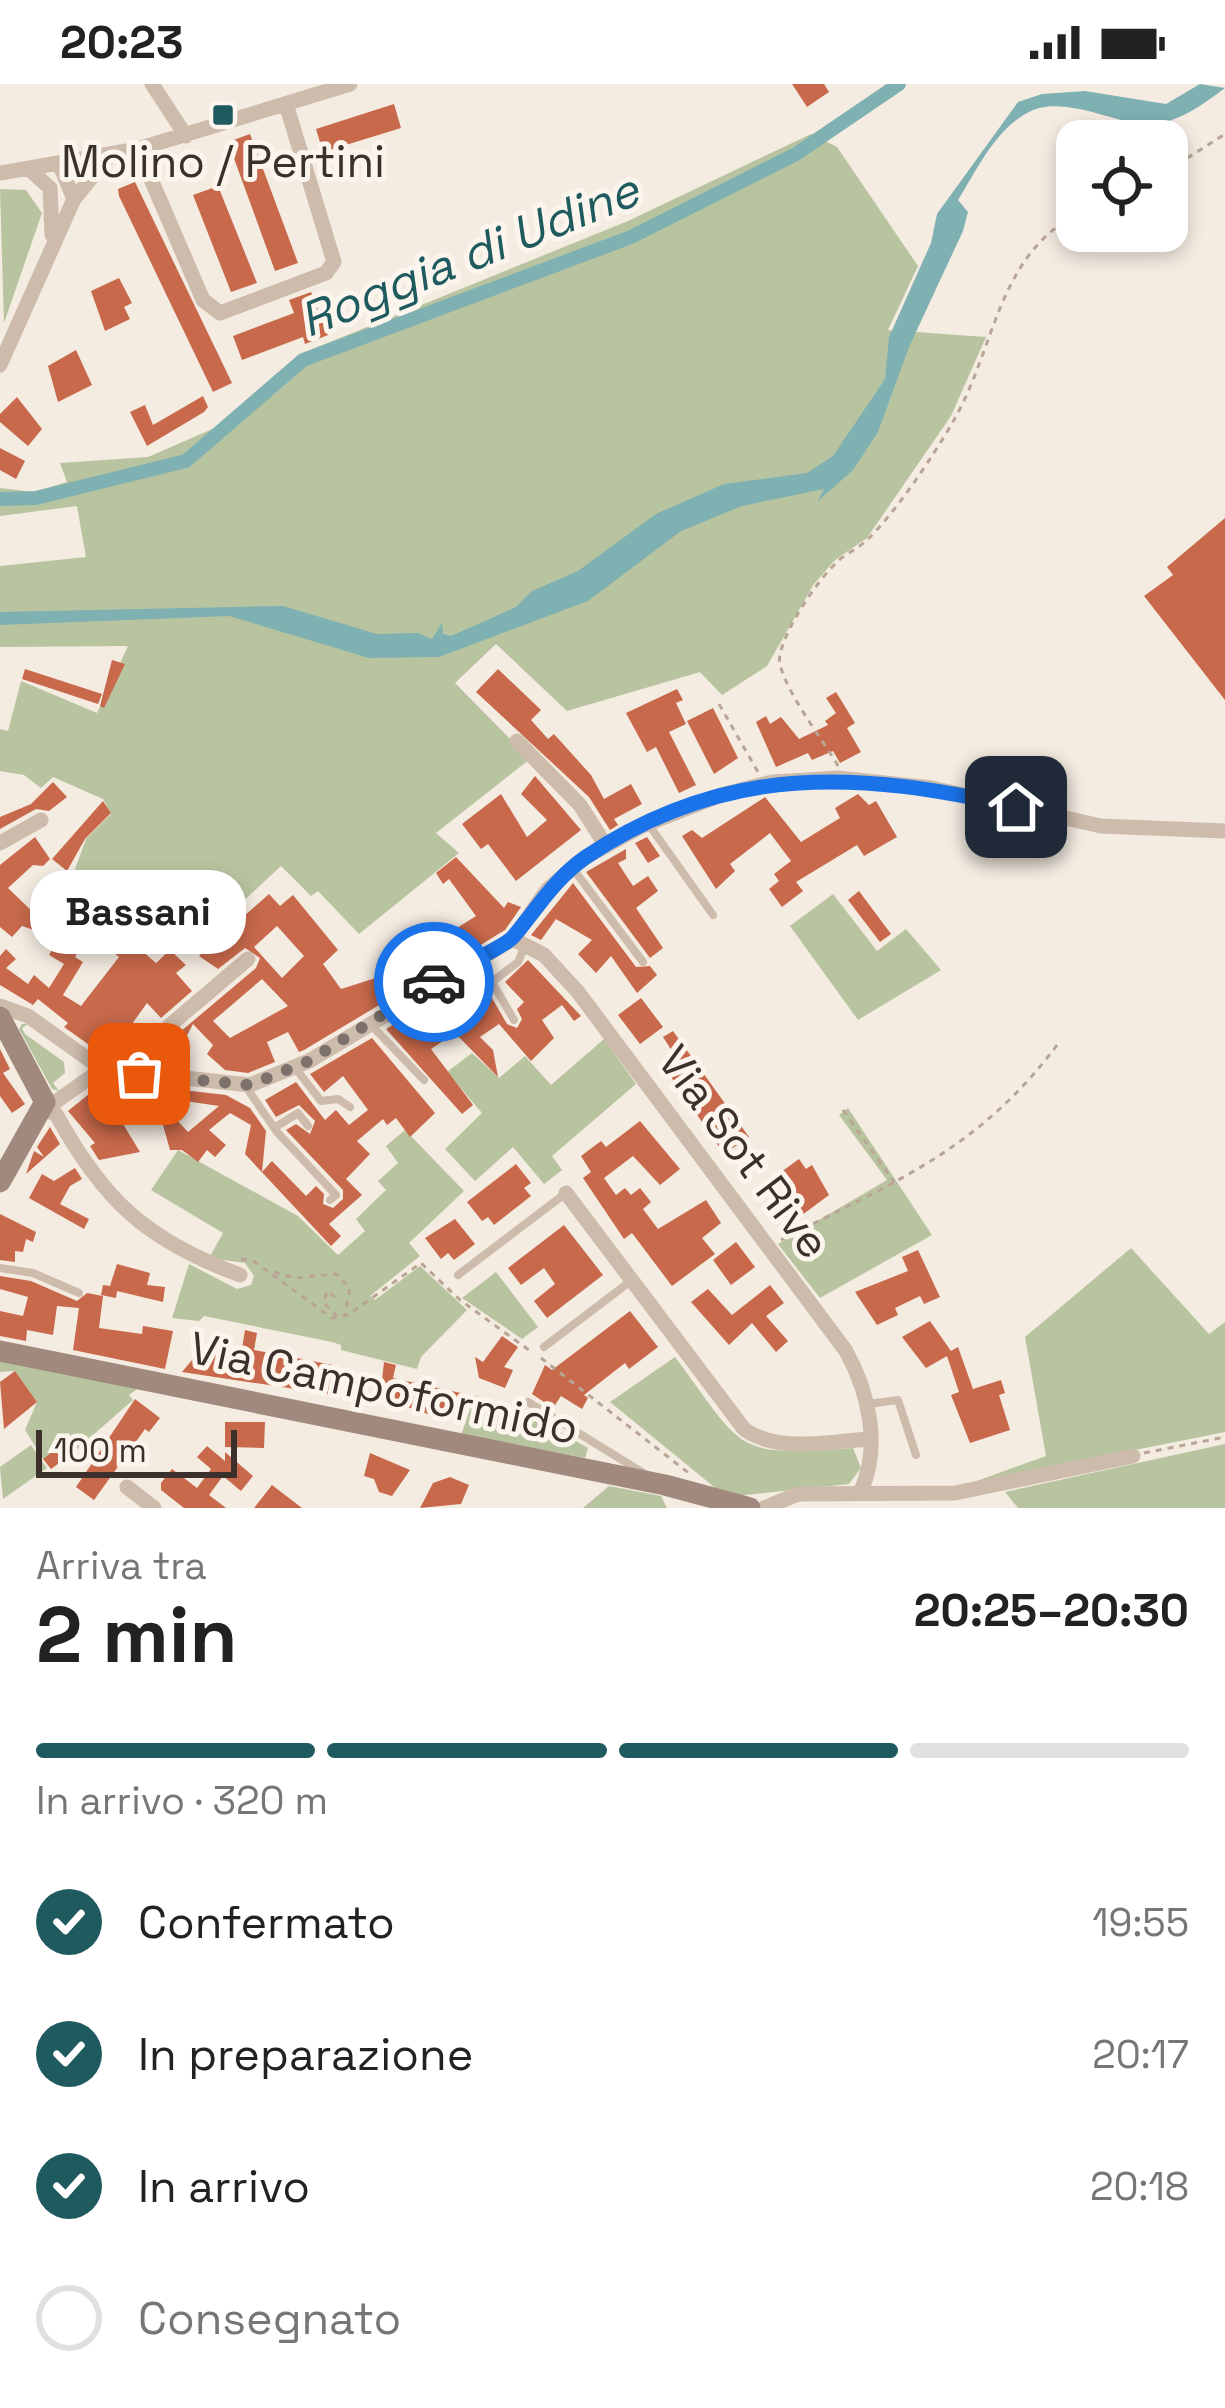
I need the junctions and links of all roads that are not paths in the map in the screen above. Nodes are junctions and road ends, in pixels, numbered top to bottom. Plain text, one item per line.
1 (152, 84) edge
2 (350, 84) edge
3 (286, 104) junction
4 (186, 136) junction
5 (138, 149) junction
6 (111, 154) junction
7 (59, 163) junction
8 (29, 169) junction
9 (0, 173) edge
10 (74, 199) junction
11 (52, 238) junction
12 (0, 365) edge
13 (517, 741) dead end
14 (41, 820) dead end
15 (648, 823) junction
16 (1225, 831) edge
17 (0, 843) edge
18 (606, 846) junction
19 (573, 868) junction
20 (713, 915) dead end
21 (519, 942) junction
22 (248, 958) dead end
23 (643, 962) dead end
24 (456, 969) junction
25 (0, 1006) edge
26 (479, 1008) dead end
27 (0, 1017) edge
28 (514, 1020) dead end
29 (370, 1023) junction
30 (295, 1067) junction
31 (102, 1069) junction
32 (164, 1076) junction
33 (424, 1081) dead end
34 (244, 1085) junction
35 (350, 1107) dead end
36 (44, 1110) junction
37 (308, 1126) dead end
38 (274, 1128) junction
39 (0, 1182) edge
40 (566, 1193) joint
41 (330, 1200) dead end
42 (0, 1268) edge
43 (236, 1268) road end
44 (458, 1275) dead end
45 (632, 1280) junction
46 (79, 1293) dead end
47 (544, 1347) dead end
48 (0, 1351) edge
49 (528, 1402) dead end
50 (868, 1403) junction
51 (871, 1439) junction
52 (916, 1455) dead end
53 (1132, 1456) road end
54 (655, 1483) junction
55 (127, 1487) dead end
56 (861, 1491) junction
57 (692, 1498) edge
58 (154, 1508) edge
59 (751, 1508) edge
60 (764, 1508) edge

1 - 4 street
2 - 3 street
3 - 4 street
3 - 5 street
4 - 5 street
5 - 6 street
6 - 7 street
6 - 10 street
7 - 8 street
7 - 10 street
8 - 9 street
8 - 11 street
10 - 11 street
11 - 12 street
13 - 18 street
14 - 17 street
15 - 16 street
15 - 18 street
15 - 20 lane
18 - 19 street
19 - 21 street
19 - 23 lane
21 - 24 street
21 - 28 lane
21 - 50 street, Via Sot Rive
22 - 32 street
24 - 26 lane
24 - 29 street
25 - 31 street
27 - 36 main road
29 - 30 street
29 - 33 lane
30 - 34 street
30 - 35 lane
31 - 32 street
31 - 36 street
32 - 34 street
34 - 38 lane
36 - 39 main road
36 - 43 street
37 - 38 lane
38 - 41 lane
40 - 44 lane
40 - 45 street
42 - 46 lane
45 - 47 lane
45 - 51 street
48 - 54 main road, Via Campoformido
49 - 54 lane
50 - 51 street, Via Sot Rive
50 - 52 lane
51 - 56 street, Via Sot Rive
53 - 56 street
54 - 57 main road, Via Campoformido
55 - 58 street
56 - 60 street
57 - 59 main road, Via Campoformido

